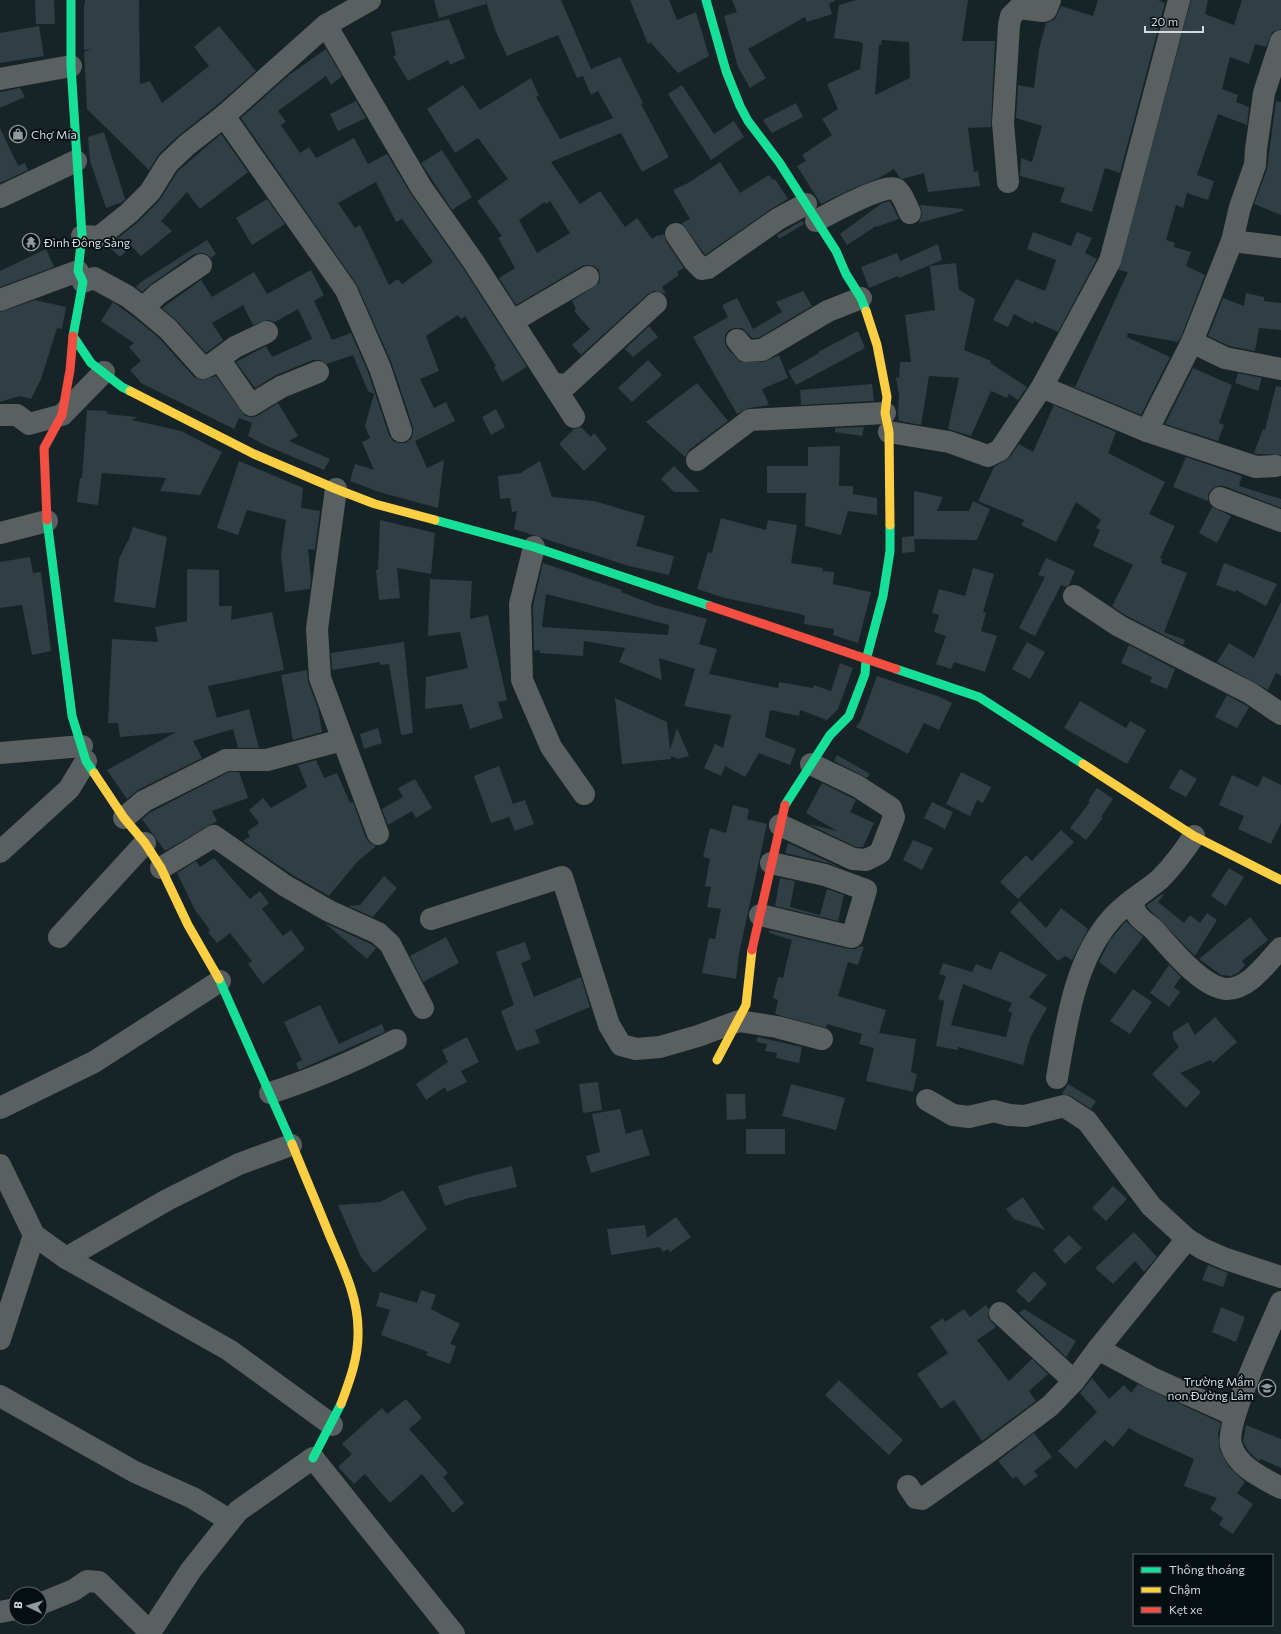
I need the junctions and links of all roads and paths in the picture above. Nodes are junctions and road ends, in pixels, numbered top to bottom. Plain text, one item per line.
1 (71, 0) edge
2 (370, 0) edge
3 (706, 0) edge
4 (1050, 0) edge
5 (1179, 0) edge
6 (326, 25) junction
7 (1281, 41) edge
8 (71, 66) junction
9 (0, 79) edge
10 (1272, 95) edge
11 (224, 116) junction
12 (76, 161) junction
13 (1008, 182) dead end
14 (0, 197) edge
15 (811, 212) junction
16 (910, 213) dead end
17 (676, 234) dead end
18 (82, 236) junction
19 (1232, 241) junction
20 (1281, 247) edge
21 (201, 265) dead end
22 (80, 277) junction
23 (588, 277) dead end
24 (861, 298) junction
25 (0, 300) edge
26 (656, 303) dead end
27 (143, 308) junction
28 (512, 321) junction
29 (267, 332) dead end
30 (73, 336) junction
31 (737, 340) dead end
32 (1192, 342) junction
33 (219, 359) junction
34 (1281, 369) edge
35 (104, 372) junction
36 (318, 372) dead end
37 (553, 384) junction
38 (1042, 387) junction
39 (0, 415) edge
40 (62, 415) junction
41 (574, 417) dead end
42 (887, 422) junction
43 (401, 431) dead end
44 (1147, 431) junction
45 (697, 460) dead end
46 (1276, 466) dead end
47 (336, 489) junction
48 (1220, 498) dead end
49 (47, 521) junction
50 (1281, 521) edge
51 (0, 533) edge
52 (534, 547) junction
53 (1074, 596) dead end
54 (866, 660) junction
55 (1281, 714) edge
56 (342, 740) junction
57 (0, 753) edge
58 (84, 754) junction
59 (811, 764) junction
60 (584, 794) dead end
61 (124, 818) junction
62 (780, 825) junction
63 (378, 834) dead end
64 (1194, 836) junction
65 (145, 843) junction
66 (0, 852) edge
67 (771, 863) junction
68 (160, 868) junction
69 (1281, 880) edge
70 (1135, 899) junction
71 (760, 915) junction
72 (431, 919) dead end
73 (60, 937) dead end
74 (1281, 948) edge
75 (220, 981) junction
76 (422, 1008) dead end
77 (739, 1021) junction
78 (822, 1039) dead end
79 (396, 1040) dead end
80 (717, 1060) dead end
81 (1057, 1078) dead end
82 (270, 1093) junction
83 (927, 1100) dead end
84 (0, 1108) edge
85 (291, 1145) junction
86 (0, 1165) edge
87 (34, 1235) junction
88 (1187, 1239) junction
89 (66, 1258) junction
90 (1281, 1277) edge
91 (1281, 1302) edge
92 (1000, 1314) dead end
93 (0, 1339) edge
94 (1098, 1349) junction
95 (1074, 1381) junction
96 (0, 1396) edge
97 (1234, 1415) junction
98 (332, 1425) junction
99 (313, 1458) junction
100 (908, 1486) dead end
101 (1281, 1488) edge
102 (229, 1520) junction
103 (48, 1601) edge
104 (149, 1633) edge
105 (454, 1634) edge

1 - 8 street
2 - 6 street
3 - 15 street
4 - 13 street
5 - 38 street
6 - 11 street
6 - 28 street
7 - 10 street
8 - 9 street
8 - 12 street
10 - 19 street
11 - 18 street
11 - 43 street
12 - 14 street
12 - 18 street
15 - 16 street
15 - 17 street
15 - 24 street
18 - 22 street
19 - 20 street
19 - 32 street
21 - 27 street
22 - 25 street
22 - 27 street
22 - 30 street
23 - 28 street
24 - 31 street
24 - 42 street
26 - 37 street
27 - 33 street
28 - 37 street
29 - 33 street
30 - 35 street
30 - 40 street
32 - 34 street
32 - 44 street
33 - 36 street
35 - 40 street
35 - 47 street
37 - 41 street
38 - 42 street
38 - 44 street
39 - 40 street
40 - 49 street
42 - 45 street
42 - 54 street
44 - 46 street
47 - 52 street
47 - 56 street
48 - 50 street
49 - 51 street
49 - 58 street
52 - 54 street
52 - 60 street
53 - 55 street
54 - 59 street
54 - 64 street
56 - 61 street
56 - 63 street
57 - 58 street
58 - 61 street
58 - 66 street
59 - 62 street
59 - 62 street
61 - 65 street
62 - 67 street
64 - 69 street
64 - 70 street
65 - 68 street
65 - 73 street
67 - 71 street
67 - 71 street
68 - 75 street
68 - 76 street
70 - 74 street
70 - 81 street
71 - 77 street
72 - 77 street
75 - 82 street
75 - 84 street
77 - 78 street
77 - 80 street
79 - 82 street
82 - 85 street
83 - 88 street
85 - 89 street
85 - 98 street
86 - 87 street
87 - 89 street
87 - 93 street
88 - 90 street
88 - 94 street
89 - 98 street
91 - 97 street
92 - 95 street
94 - 95 street
94 - 97 street
95 - 100 street
96 - 102 street
97 - 101 street
98 - 99 street
99 - 102 street
99 - 105 street
102 - 104 street
103 - 104 street

